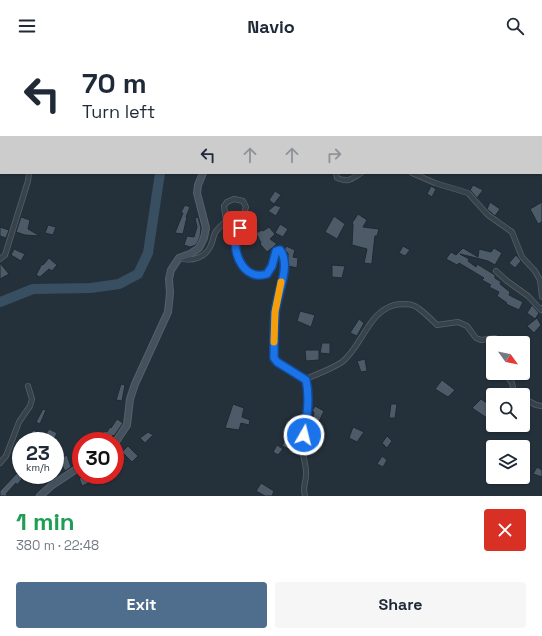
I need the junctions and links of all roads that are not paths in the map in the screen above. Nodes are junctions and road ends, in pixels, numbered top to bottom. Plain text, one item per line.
1 (29, 174) edge
2 (203, 174) edge
3 (336, 174) edge
4 (359, 174) edge
5 (414, 174) edge
6 (179, 258) junction
7 (0, 259) edge
8 (496, 271) dead end
9 (542, 297) edge
10 (542, 308) edge
11 (486, 339) edge
12 (306, 380) junction
13 (28, 386) dead end
14 (530, 402) edge
15 (542, 406) edge
16 (122, 432) edge
17 (0, 463) edge
18 (72, 472) edge
19 (40, 496) edge
20 (305, 496) edge

1 - 7 street
2 - 6 main road
3 - 4 street
5 - 9 street
6 - 12 street
6 - 16 main road
8 - 10 street
11 - 12 street
12 - 20 street
13 - 17 street
14 - 15 street
18 - 19 main road

